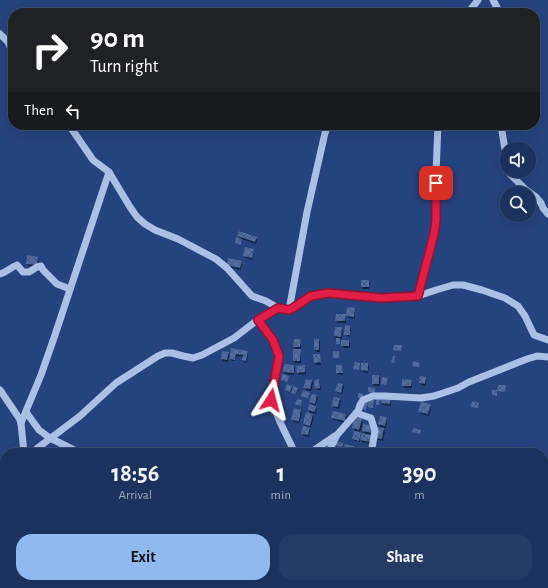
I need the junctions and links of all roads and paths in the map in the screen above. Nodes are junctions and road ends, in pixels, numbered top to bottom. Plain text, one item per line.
1 (478, 0) edge
2 (472, 8) edge
3 (0, 34) edge
4 (8, 42) edge
5 (72, 130) edge
6 (326, 130) edge
7 (438, 130) edge
8 (502, 130) edge
9 (504, 142) edge
10 (109, 172) junction
11 (514, 178) edge
12 (548, 214) edge
13 (0, 274) edge
14 (70, 290) junction
15 (418, 296) junction
16 (278, 308) junction
17 (289, 310) junction
18 (258, 320) junction
19 (548, 340) edge
20 (548, 357) edge
21 (0, 390) edge
22 (26, 412) junction
23 (356, 413) junction
24 (21, 424) junction
25 (337, 435) junction
26 (50, 438) junction
27 (23, 448) edge
28 (37, 448) edge
29 (70, 448) edge
30 (293, 448) edge
31 (318, 448) edge
32 (330, 448) edge
33 (372, 448) edge

1 - 2 street
3 - 4 street
5 - 10 street
6 - 17 street
7 - 15 street
8 - 9 street
10 - 14 street
10 - 16 street
11 - 12 street
13 - 14 street
14 - 22 street
15 - 17 street
15 - 19 street
16 - 17 street
16 - 18 street
18 - 26 street
18 - 30 street
20 - 23 street
21 - 24 street
22 - 24 street
22 - 26 street
23 - 25 street
23 - 33 street
24 - 27 street
25 - 31 street
25 - 32 street
26 - 28 street
26 - 29 street

